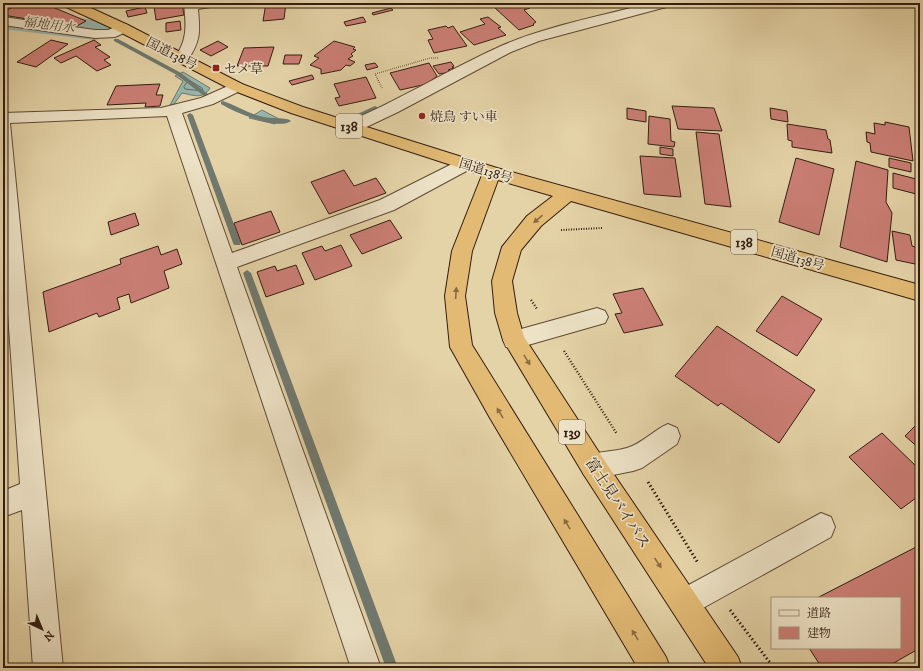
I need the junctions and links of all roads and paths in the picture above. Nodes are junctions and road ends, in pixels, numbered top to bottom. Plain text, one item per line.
1 (68, 3) edge
2 (211, 3) edge
3 (665, 3) edge
4 (192, 5) edge
5 (3, 21) edge
6 (123, 28) junction
7 (182, 58) junction
8 (237, 87) junction
9 (173, 111) junction
10 (3, 118) edge
11 (3, 124) edge
12 (352, 127) junction
13 (466, 164) junction
14 (492, 172) junction
15 (568, 194) junction
16 (7, 217) edge
17 (607, 227) dead end
18 (554, 231) dead end
19 (226, 263) junction
20 (920, 293) edge
21 (530, 298) dead end
22 (598, 317) dead end
23 (11, 322) edge
24 (551, 330) junction
25 (514, 340) junction
26 (668, 436) dead end
27 (633, 459) junction
28 (593, 466) junction
29 (34, 492) junction
30 (3, 504) edge
31 (821, 527) dead end
32 (714, 588) junction
33 (684, 603) junction
34 (48, 668) edge
35 (366, 668) edge
36 (655, 668) edge
37 (727, 668) edge
38 (774, 668) edge

1 - 6 highway, 国道138号 / 138
2 - 4 street
3 - 12 street
4 - 7 street
5 - 6 street
6 - 7 highway, 国道138号 / 138
7 - 8 highway, 国道138号 / 138
8 - 9 street
8 - 12 highway, 国道138号 / 138
9 - 10 street
9 - 19 street
11 - 16 street
12 - 13 highway, 国道138号 / 138
13 - 14 highway, 国道138号 / 138
13 - 19 street
14 - 15 highway, 国道138号 / 138
36 -> 14 highway
15 - 20 highway, 国道138号 / 138
15 -> 25 highway, 富士見バイパス / 139
16 - 23 street
17 - 18 path
19 - 35 street
21 - 24 path
22 - 24 street
23 - 29 street
24 - 25 street
24 - 27 path
25 -> 28 highway, 富士見バイパス / 139
26 - 27 street
27 - 28 street
27 - 32 path
28 -> 33 highway, 富士見バイパス / 139
29 - 30 street
29 - 34 street
31 - 32 street
32 - 33 street
32 - 38 path
33 - 37 highway, 富士見バイパス / 139

